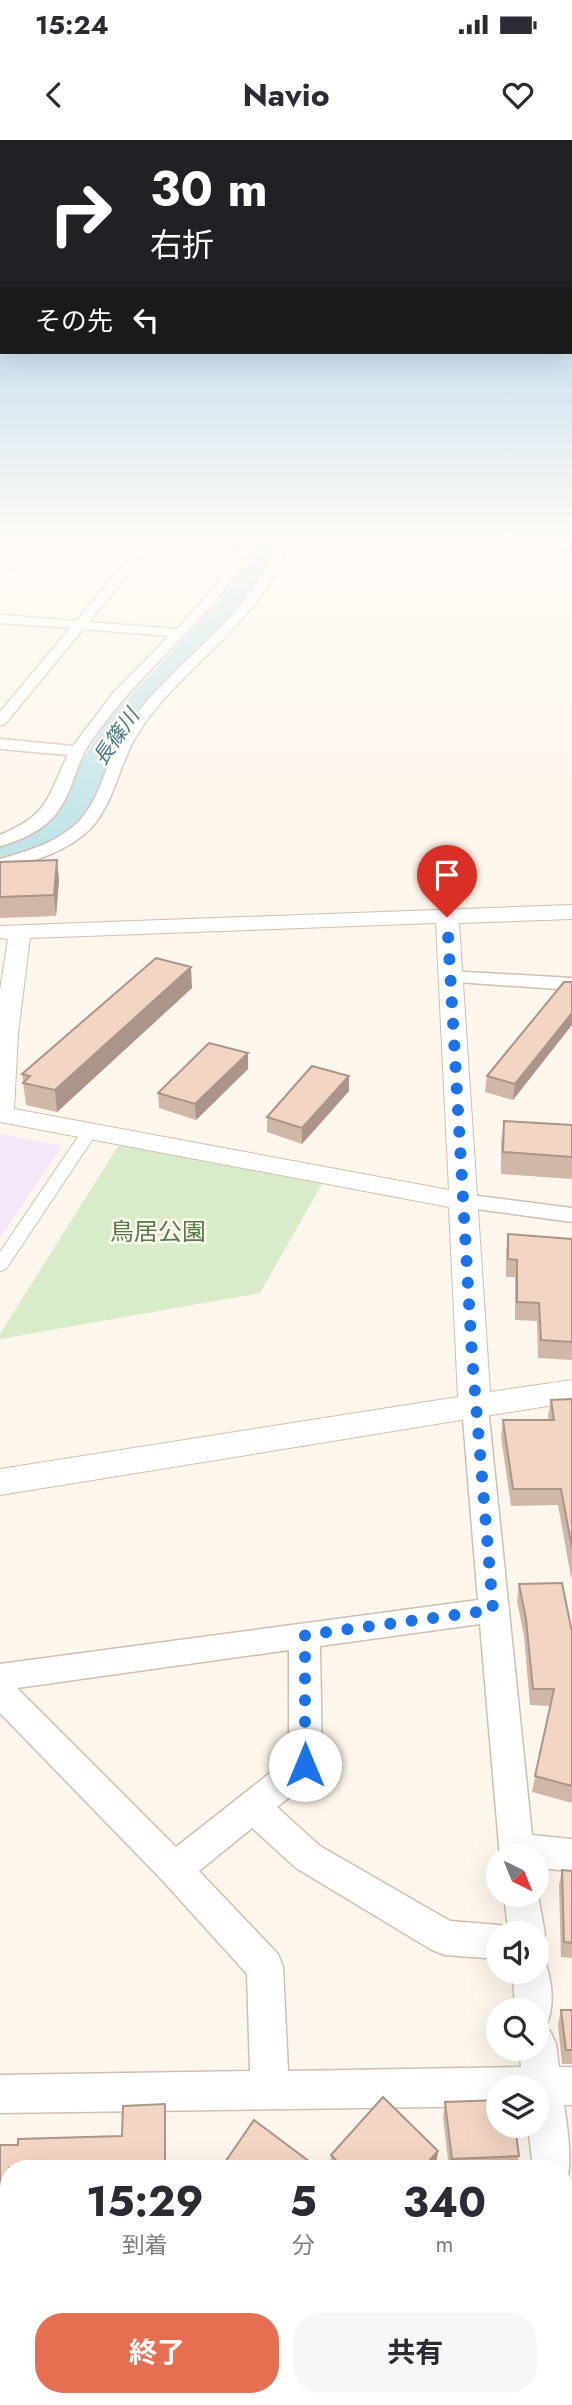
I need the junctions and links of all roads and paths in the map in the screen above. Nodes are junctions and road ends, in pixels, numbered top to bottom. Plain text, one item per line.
1 (66, 642) edge
2 (173, 642) edge
3 (211, 642) edge
4 (0, 721) edge
5 (0, 744) edge
6 (77, 751) junction
7 (0, 841) edge
8 (0, 865) edge
9 (572, 912) edge
10 (447, 917) junction
11 (10, 931) edge
12 (450, 977) junction
13 (572, 984) edge
14 (3, 1033) edge
15 (90, 1131) junction
16 (462, 1201) junction
17 (572, 1215) edge
18 (0, 1265) edge
19 (572, 1391) edge
20 (475, 1407) junction
21 (0, 1482) edge
22 (493, 1610) junction
23 (305, 1635) junction
24 (0, 1677) edge
25 (0, 1692) edge
26 (253, 1807) junction
27 (516, 1844) edge
28 (550, 1855) edge
29 (572, 1855) edge
30 (174, 1869) junction
31 (486, 1941) edge
32 (545, 2061) edge
33 (556, 2085) edge
34 (270, 2089) junction
35 (0, 2094) edge
36 (553, 2160) edge

1 - 4 street
2 - 6 street
3 - 8 street
5 - 6 street
6 - 7 street
9 - 10 street
10 - 11 street
10 - 12 street
11 - 14 street
12 - 13 street
12 - 16 street
14 - 15 street
15 - 16 street
15 - 18 street
16 - 17 street
16 - 20 street
19 - 20 street
20 - 21 street
20 - 22 street
22 - 23 street
22 - 27 street
23 - 24 street
23 - 26 street
25 - 30 street
26 - 30 street
26 - 31 street
28 - 29 street
30 - 34 street
32 - 33 street
33 - 34 street
33 - 36 street
34 - 35 street

